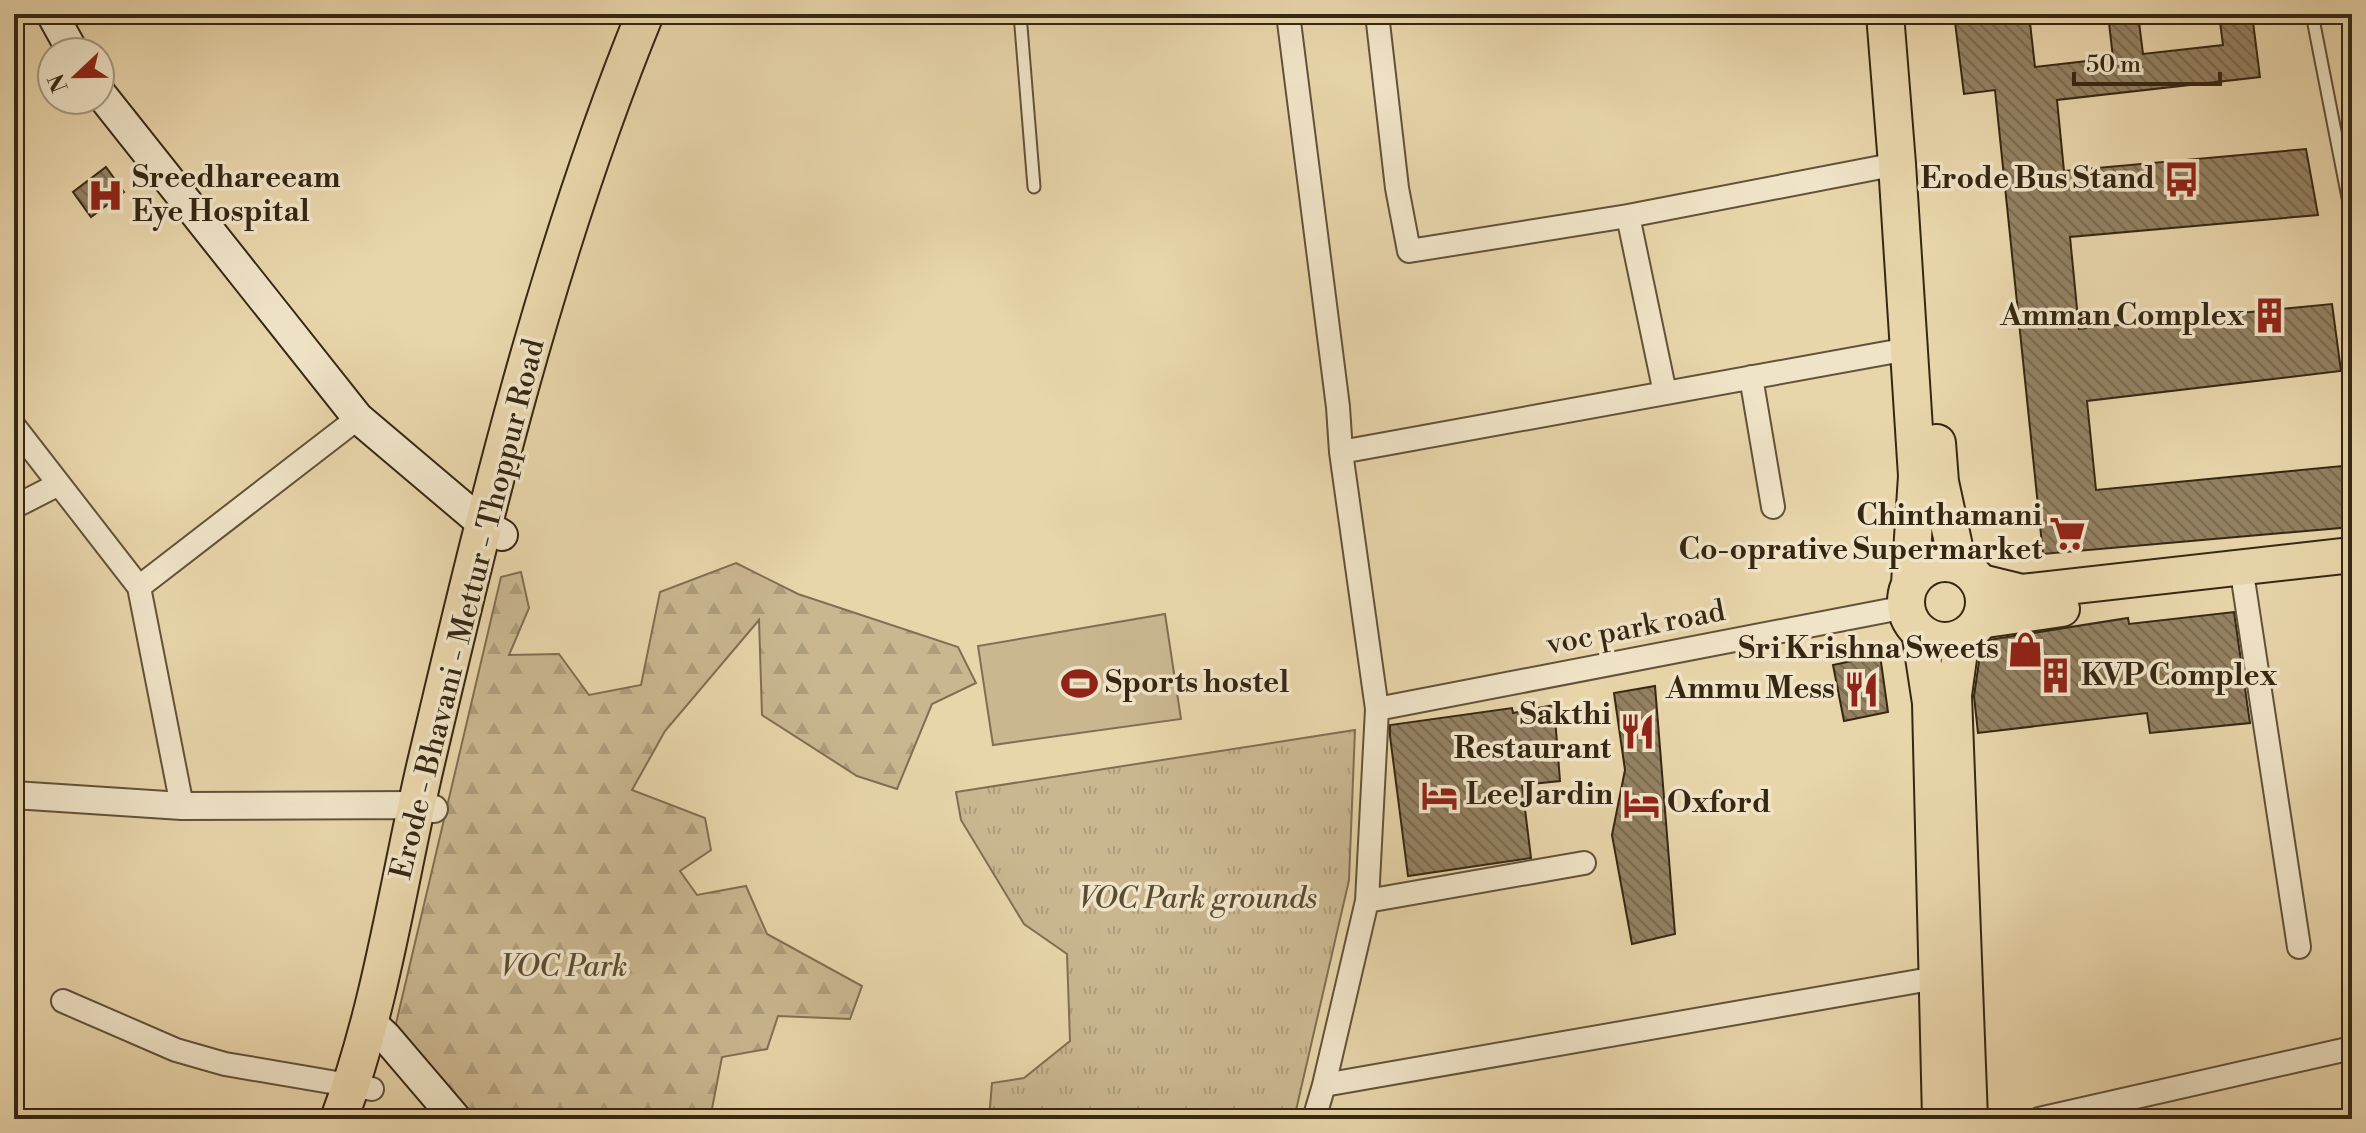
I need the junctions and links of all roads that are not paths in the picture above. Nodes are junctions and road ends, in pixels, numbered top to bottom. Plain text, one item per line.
1 (52, 14) edge
2 (645, 14) edge
3 (664, 14) edge
4 (1020, 14) edge
5 (1288, 14) edge
6 (1377, 14) edge
7 (1885, 14) edge
8 (1907, 14) edge
9 (2312, 14) edge
10 (64, 36) edge
11 (116, 113) edge
12 (1897, 164) junction
13 (1034, 187) dead end
14 (1628, 216) junction
15 (2352, 218) edge
16 (1908, 349) junction
17 (1751, 377) junction
18 (1665, 393) junction
19 (358, 418) junction
20 (14, 426) edge
21 (1341, 452) junction
22 (59, 484) junction
23 (14, 507) edge
24 (1773, 507) dead end
25 (492, 529) junction
26 (2352, 555) edge
27 (2352, 572) edge
28 (1967, 573) junction
29 (2244, 586) junction
30 (139, 587) junction
31 (1912, 607) junction
32 (1970, 629) junction
33 (1377, 709) junction
34 (14, 795) edge
35 (182, 806) junction
36 (425, 807) junction
37 (1584, 863) dead end
38 (1367, 901) junction
39 (2299, 947) dead end
40 (1936, 978) junction
41 (63, 1001) dead end
42 (377, 1029) junction
43 (2352, 1048) edge
44 (1324, 1085) junction
45 (362, 1098) edge
46 (339, 1119) edge
47 (456, 1119) edge
48 (1314, 1119) edge
49 (1940, 1119) edge
50 (1970, 1119) edge
51 (2039, 1119) edge

1 - 10 main road
2 - 25 highway, Erode - Bhavani - Mettur - Thoppur Road
3 - 25 highway, Erode - Bhavani - Mettur - Thoppur Road
4 - 13 lane
5 - 21 street
6 - 14 street
7 - 12 highway
8 - 28 highway
9 - 15 lane
11 - 19 main road
12 - 14 street
12 - 16 highway
14 - 18 street
16 - 17 street
16 - 31 highway
17 - 18 street
17 - 24 street
18 - 21 street
19 - 25 main road
19 - 30 street
20 - 22 street
21 - 33 street
22 - 23 street
22 - 30 street
25 - 36 highway, Erode - Bhavani - Mettur - Thoppur Road
26 - 28 main road
27 - 29 main road
28 - 31 highway
28 - 32 highway
29 - 32 main road
29 - 39 street
30 - 35 street
31 - 32 highway
31 - 33 street, voc park road
31 - 40 main road
32 - 50 main road
33 - 38 street
34 - 35 street
35 - 36 street
36 - 42 highway, Erode - Bhavani - Mettur - Thoppur Road
37 - 38 street
38 - 44 street
40 - 44 street
40 - 49 main road
41 - 45 street
42 - 45 highway, Erode - Bhavani - Mettur - Thoppur Road
42 - 47 main road
43 - 51 street
44 - 48 street
45 - 46 highway, Erode - Bhavani - Mettur - Thoppur Road

